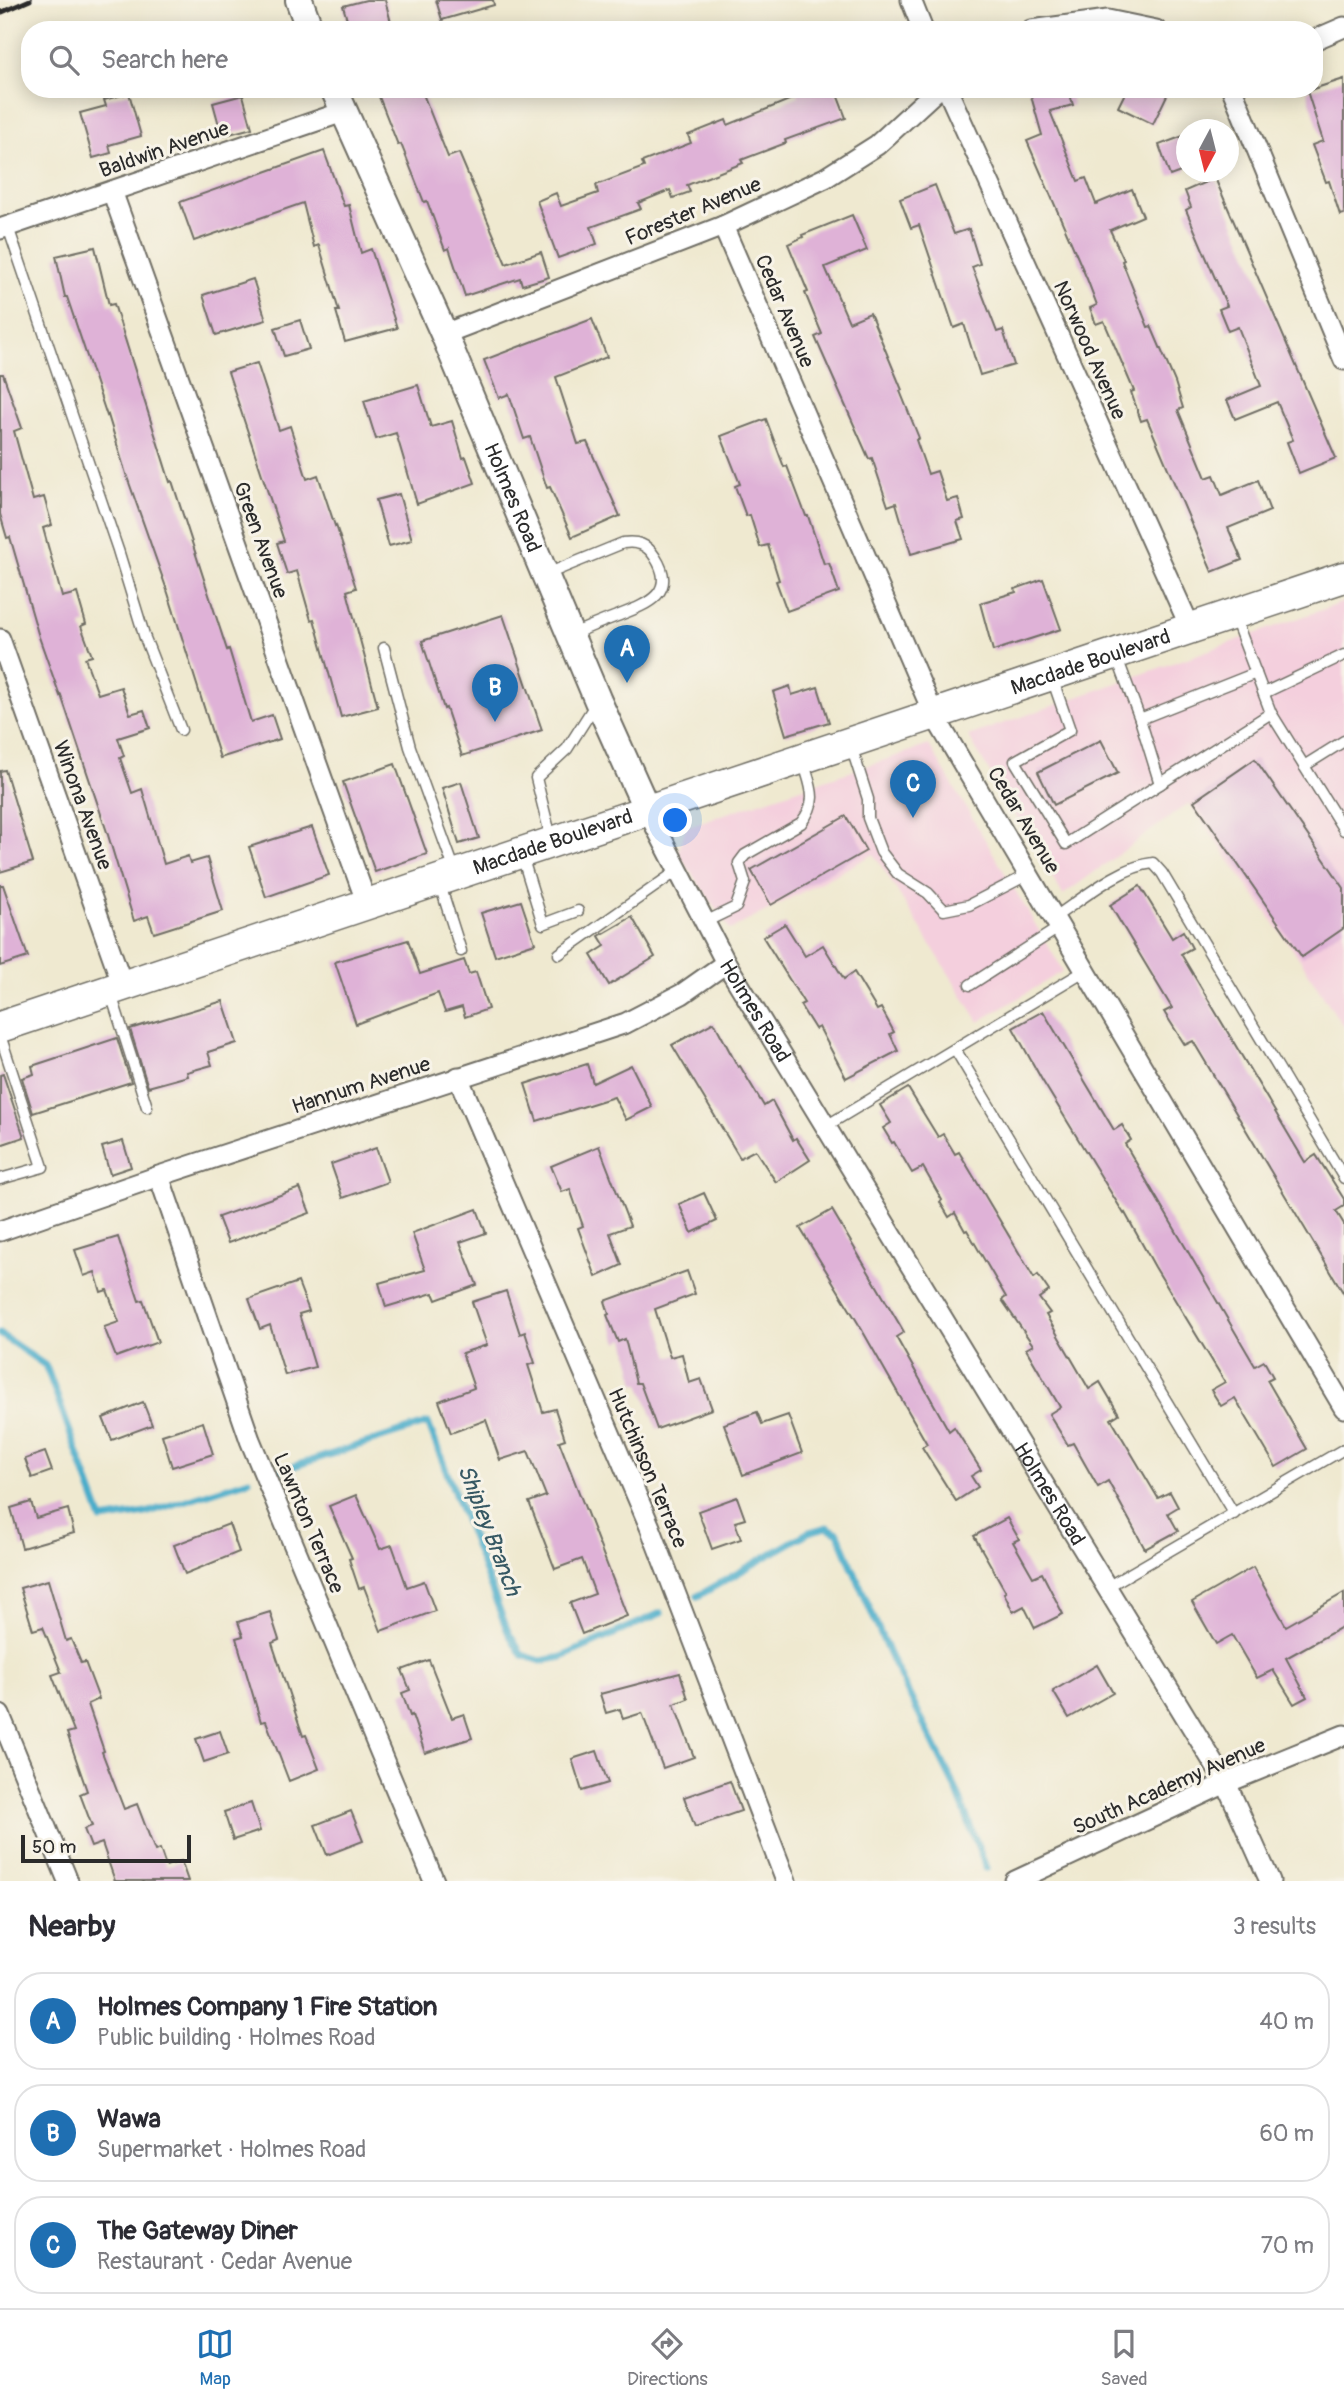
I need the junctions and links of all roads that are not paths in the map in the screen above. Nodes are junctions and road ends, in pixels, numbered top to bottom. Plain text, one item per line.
1 (299, 0) edge
2 (911, 0) edge
3 (307, 21) edge
4 (919, 21) edge
5 (1344, 27) edge
6 (1323, 36) edge
7 (928, 98) edge
8 (951, 98) edge
9 (1236, 98) edge
10 (338, 100) edge
11 (112, 191) junction
12 (723, 226) junction
13 (4, 228) edge
14 (444, 334) junction
15 (1344, 360) edge
16 (545, 575) junction
17 (1344, 577) edge
18 (1234, 614) junction
19 (1191, 629) junction
20 (570, 635) junction
21 (0, 639) edge
22 (384, 648) dead end
23 (1115, 654) junction
24 (1344, 655) edge
25 (1255, 673) junction
26 (1051, 675) junction
27 (1264, 693) junction
28 (598, 701) junction
29 (1271, 713) junction
30 (933, 715) junction
31 (1140, 719) junction
32 (181, 730) dead end
33 (1344, 741) edge
34 (850, 743) junction
35 (803, 758) junction
36 (1304, 766) junction
37 (1160, 784) junction
38 (647, 810) junction
39 (1344, 830) edge
40 (552, 842) junction
41 (521, 853) junction
42 (677, 871) junction
43 (1029, 874) junction
44 (447, 877) junction
45 (367, 904) junction
46 (578, 911) dead end
47 (705, 922) junction
48 (1057, 922) junction
49 (461, 951) dead end
50 (559, 954) dead end
51 (726, 963) junction
52 (1086, 970) junction
53 (970, 985) dead end
54 (117, 988) junction
55 (0, 1027) edge
56 (0, 1035) edge
57 (955, 1049) junction
58 (458, 1077) junction
59 (147, 1107) dead end
60 (826, 1126) junction
61 (159, 1176) junction
62 (1344, 1178) edge
63 (0, 1179) edge
64 (0, 1231) edge
65 (1344, 1408) edge
66 (1344, 1449) edge
67 (1234, 1514) junction
68 (1107, 1587) junction
69 (0, 1715) edge
70 (1344, 1735) edge
71 (1226, 1783) junction
72 (68, 1881) edge
73 (434, 1881) edge
74 (786, 1881) edge
75 (1015, 1881) edge
76 (1270, 1881) edge

1 - 3 street
2 - 4 street
5 - 6 street
7 - 12 street, Forester Avenue
8 - 19 street, Norwood Avenue
9 - 15 street
10 - 11 street, Baldwin Avenue
10 - 14 street, Holmes Road
11 - 13 street, Baldwin Avenue
11 - 45 street, Green Avenue
12 - 14 street, Forester Avenue
12 - 30 street, Cedar Avenue
13 - 32 lane
14 - 16 street, Holmes Road
16 - 20 street, Holmes Road
16 - 20 lane
17 - 18 main road, Macdade Boulevard
18 - 19 main road, Macdade Boulevard
18 - 25 lane
19 - 23 main road, Macdade Boulevard
20 - 28 street, Holmes Road
21 - 54 street, Winona Avenue
22 - 44 lane
23 - 26 main road, Macdade Boulevard
23 - 31 lane
24 - 27 lane
25 - 27 lane
25 - 31 lane
26 - 30 main road, Macdade Boulevard
26 - 37 lane
27 - 29 lane
28 - 38 street, Holmes Road
28 - 40 lane
29 - 36 lane
29 - 37 lane
30 - 34 main road, Macdade Boulevard
30 - 43 street, Cedar Avenue
31 - 37 lane
33 - 36 lane
34 - 35 main road, Macdade Boulevard
34 - 43 lane
35 - 38 main road, Macdade Boulevard
35 - 47 lane
36 - 39 lane
38 - 40 main road, Macdade Boulevard
38 - 42 street, Holmes Road
40 - 41 main road, Macdade Boulevard
41 - 44 main road, Macdade Boulevard
41 - 46 lane
42 - 47 street, Holmes Road
42 - 50 lane
43 - 48 street, Cedar Avenue
44 - 45 main road, Macdade Boulevard
44 - 49 lane
45 - 54 main road, Macdade Boulevard
47 - 51 street, Holmes Road
48 - 52 street, Cedar Avenue
48 - 53 lane
48 - 62 lane
51 - 58 street, Hannum Avenue
51 - 60 street, Holmes Road
52 - 57 lane
52 - 65 street, Cedar Avenue
54 - 55 main road, Macdade Boulevard
54 - 59 lane
56 - 63 lane
57 - 60 lane
57 - 67 lane
58 - 61 street, Hannum Avenue
58 - 74 street, Hutchinson Terrace
60 - 68 street, Holmes Road
61 - 64 street, Hannum Avenue
61 - 73 street, Lawnton Terrace
66 - 67 lane
67 - 68 lane
68 - 71 street, Holmes Road
69 - 72 street
70 - 71 street, South Academy Avenue
71 - 75 street, South Academy Avenue
71 - 76 street, Holmes Road

